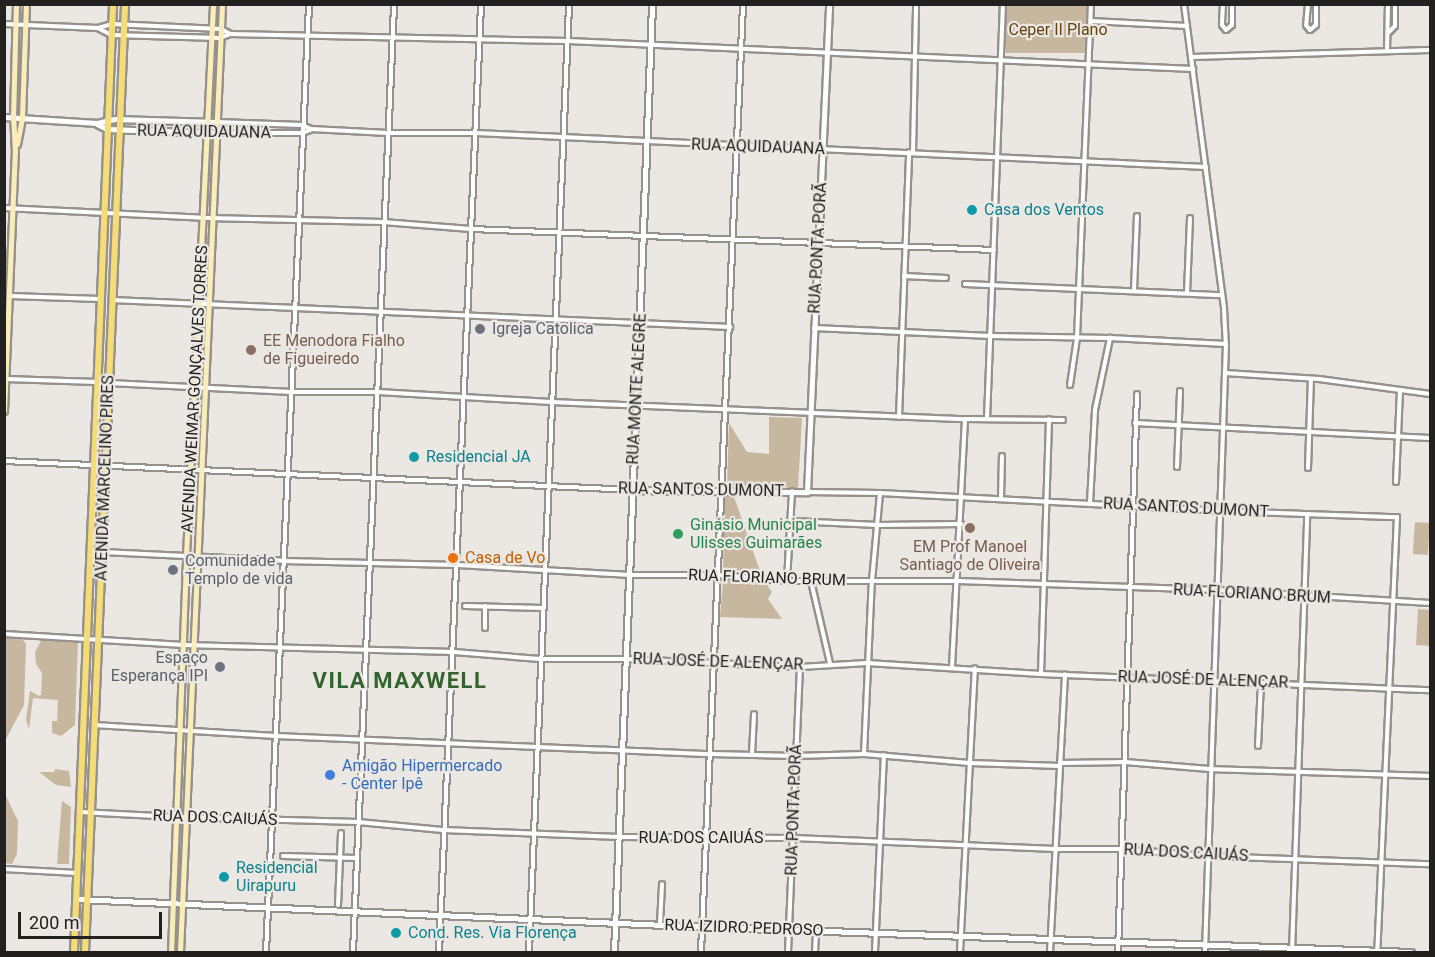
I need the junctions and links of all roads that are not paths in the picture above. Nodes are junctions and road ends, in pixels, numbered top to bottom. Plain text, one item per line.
1 (16, 4) edge
2 (26, 4) edge
3 (112, 4) edge
4 (125, 4) edge
5 (213, 4) edge
6 (222, 4) edge
7 (309, 4) edge
8 (394, 4) edge
9 (480, 4) edge
10 (569, 4) edge
11 (652, 4) edge
12 (743, 4) edge
13 (828, 4) edge
14 (916, 4) edge
15 (1003, 4) edge
16 (1091, 4) edge
17 (1184, 4) edge
18 (1223, 4) edge
19 (1232, 4) edge
20 (1308, 4) edge
21 (1316, 4) edge
22 (1388, 4) edge
23 (1395, 4) edge
24 (1091, 21) junction
25 (4, 24) edge
26 (15, 24) junction
27 (112, 24) junction
28 (25, 25) junction
29 (124, 25) junction
30 (1187, 26) junction
31 (98, 28) junction
32 (212, 28) junction
33 (221, 29) junction
34 (1389, 32) junction
35 (124, 34) junction
36 (230, 34) junction
37 (111, 35) junction
38 (307, 37) junction
39 (212, 38) junction
40 (220, 38) junction
41 (392, 39) junction
42 (479, 39) junction
43 (568, 41) junction
44 (651, 45) junction
45 (741, 49) junction
46 (1431, 50) edge
47 (1387, 51) junction
48 (827, 54) junction
49 (915, 57) junction
50 (1192, 57) junction
51 (1001, 61) junction
52 (1088, 64) junction
53 (1193, 69) junction
54 (4, 117) edge
55 (13, 118) junction
56 (22, 118) junction
57 (107, 120) junction
58 (120, 120) junction
59 (164, 121) junction
60 (208, 122) junction
61 (216, 122) junction
62 (97, 123) junction
63 (302, 125) junction
64 (107, 129) junction
65 (120, 129) junction
66 (311, 129) junction
67 (164, 131) junction
68 (207, 132) junction
69 (217, 133) junction
70 (388, 133) junction
71 (476, 133) junction
72 (302, 134) junction
73 (563, 139) junction
74 (648, 142) junction
75 (738, 146) junction
76 (823, 150) junction
77 (15, 152) junction
78 (911, 152) junction
79 (997, 158) junction
80 (1084, 161) junction
81 (1206, 167) junction
82 (4, 208) edge
83 (13, 209) junction
84 (104, 214) junction
85 (116, 214) junction
86 (1137, 216) dead end
87 (204, 218) junction
88 (213, 218) junction
89 (1190, 218) dead end
90 (298, 220) junction
91 (383, 222) junction
92 (471, 229) junction
93 (558, 232) junction
94 (643, 234) junction
95 (734, 239) junction
96 (817, 242) junction
97 (906, 247) junction
98 (994, 250) junction
99 (904, 276) junction
100 (946, 278) dead end
101 (965, 284) dead end
102 (993, 285) junction
103 (1079, 288) junction
104 (1134, 290) junction
105 (1187, 293) junction
106 (1222, 296) junction
107 (100, 299) junction
108 (8, 300) edge
109 (112, 300) junction
110 (198, 304) junction
111 (208, 304) junction
112 (294, 306) junction
113 (380, 311) junction
114 (467, 315) junction
115 (555, 319) junction
116 (640, 323) junction
117 (730, 327) junction
118 (814, 328) junction
119 (902, 331) junction
120 (991, 336) junction
121 (1077, 338) junction
122 (1110, 338) junction
123 (1226, 345) junction
124 (1226, 373) junction
125 (6, 379) edge
126 (1311, 379) junction
127 (96, 382) junction
128 (109, 383) junction
129 (1070, 385) dead end
130 (195, 387) junction
131 (206, 388) junction
132 (1400, 390) junction
133 (1180, 391) dead end
134 (292, 392) junction
135 (378, 392) junction
136 (1137, 394) dead end
137 (1431, 394) edge
138 (464, 396) junction
139 (551, 402) junction
140 (636, 406) junction
141 (726, 407) junction
142 (4, 411) edge
143 (810, 411) junction
144 (899, 417) junction
145 (965, 419) junction
146 (987, 419) junction
147 (1049, 419) junction
148 (1063, 420) dead end
149 (1135, 423) junction
150 (1179, 424) junction
151 (1224, 429) junction
152 (1309, 433) junction
153 (1397, 437) junction
154 (1431, 438) edge
155 (1002, 456) dead end
156 (4, 461) edge
157 (94, 465) junction
158 (105, 466) junction
159 (1177, 467) dead end
160 (1308, 468) dead end
161 (191, 472) junction
162 (202, 472) junction
163 (286, 476) junction
164 (372, 479) junction
165 (461, 481) junction
166 (1396, 482) dead end
167 (547, 486) junction
168 (632, 490) junction
169 (722, 490) junction
170 (792, 491) junction
171 (807, 492) junction
172 (880, 493) junction
173 (962, 497) junction
174 (1001, 499) junction
175 (1048, 501) junction
176 (1090, 503) junction
177 (1133, 505) junction
178 (1221, 511) junction
179 (1307, 514) junction
180 (791, 521) junction
181 (961, 524) junction
182 (878, 525) junction
183 (103, 552) junction
184 (186, 555) junction
185 (198, 556) junction
186 (284, 561) junction
187 (368, 563) junction
188 (458, 565) junction
189 (543, 571) junction
190 (630, 575) junction
191 (718, 575) junction
192 (787, 580) junction
193 (872, 580) junction
194 (811, 581) junction
195 (958, 581) junction
196 (1046, 586) junction
197 (1130, 588) junction
198 (1218, 590) junction
199 (1305, 596) junction
200 (1393, 602) junction
201 (1431, 603) edge
202 (465, 606) dead end
203 (485, 606) junction
204 (543, 608) junction
205 (485, 628) dead end
206 (4, 634) edge
207 (86, 638) junction
208 (99, 638) junction
209 (184, 645) junction
210 (193, 645) junction
211 (280, 648) junction
212 (364, 651) junction
213 (454, 652) junction
214 (627, 658) junction
215 (540, 659) junction
216 (830, 663) junction
217 (867, 663) junction
218 (715, 664) junction
219 (800, 667) junction
220 (952, 667) junction
221 (975, 668) junction
222 (1041, 674) junction
223 (1065, 674) junction
224 (1127, 677) junction
225 (1213, 681) junction
226 (1261, 683) junction
227 (1300, 684) junction
228 (1388, 687) junction
229 (1431, 690) edge
230 (754, 714) dead end
231 (82, 724) junction
232 (94, 725) junction
233 (180, 729) junction
234 (190, 729) junction
235 (276, 736) junction
236 (362, 739) junction
237 (449, 742) junction
238 (539, 745) junction
239 (1258, 746) dead end
240 (623, 750) junction
241 (711, 754) junction
242 (752, 754) junction
243 (864, 754) junction
244 (884, 755) junction
245 (796, 756) junction
246 (1125, 762) junction
247 (970, 763) junction
248 (1060, 764) junction
249 (1210, 769) junction
250 (1297, 770) junction
251 (1384, 774) junction
252 (1431, 776) edge
253 (79, 812) junction
254 (91, 812) junction
255 (176, 817) junction
256 (185, 817) junction
257 (272, 821) junction
258 (358, 822) junction
259 (443, 830) junction
260 (535, 832) junction
261 (341, 833) dead end
262 (620, 837) junction
263 (706, 838) junction
264 (794, 838) junction
265 (881, 842) junction
266 (967, 844) junction
267 (1056, 849) junction
268 (1121, 849) junction
269 (283, 856) dead end
270 (1207, 856) junction
271 (340, 858) junction
272 (356, 858) junction
273 (1294, 858) junction
274 (1380, 862) junction
275 (1431, 864) edge
276 (4, 869) edge
277 (77, 873) junction
278 (662, 884) dead end
279 (76, 899) junction
280 (87, 899) junction
281 (172, 904) junction
282 (182, 904) junction
283 (338, 905) dead end
284 (269, 908) junction
285 (355, 911) junction
286 (440, 914) junction
287 (531, 918) junction
288 (615, 921) junction
289 (660, 924) junction
290 (702, 927) junction
291 (788, 930) junction
292 (816, 931) junction
293 (876, 933) junction
294 (961, 936) junction
295 (1051, 939) junction
296 (1118, 942) junction
297 (1205, 945) junction
298 (1292, 950) edge
299 (74, 952) edge
300 (85, 952) edge
301 (171, 952) edge
302 (180, 952) edge
303 (266, 952) edge
304 (353, 952) edge
305 (439, 952) edge
306 (529, 952) edge
307 (614, 952) edge
308 (701, 952) edge
309 (788, 952) edge
310 (814, 952) edge
311 (875, 952) edge
312 (960, 952) edge
313 (1050, 952) edge
314 (1118, 952) edge
315 (1205, 952) edge
316 (1377, 952) edge
317 (1412, 952) edge

1 - 26 main road
2 - 28 main road
3 - 27 main road, AVENIDA MARCELINO PIRES
4 - 29 main road, AVENIDA MARCELINO PIRES
5 - 32 main road, AVENIDA WEIMAR GONÇALVES TORRES
6 - 33 main road, AVENIDA WEIMAR GONÇALVES TORRES
7 - 38 street
8 - 41 street
9 - 42 street
10 - 43 street
11 - 44 street, RUA MONTE ALEGRE
12 - 45 street
13 - 48 street, RUA PONTA PORÃ
14 - 49 street
15 - 51 street
16 - 24 street
17 - 30 street
18 - 19 street
20 - 21 street
22 - 34 street
23 - 34 street
24 - 30 street
24 - 52 street
25 - 26 street
26 - 28 street
26 - 55 main road
27 - 29 street
27 - 31 street
27 - 37 main road, AVENIDA MARCELINO PIRES
28 - 31 street
28 - 56 main road
29 - 32 street
29 - 35 main road, AVENIDA MARCELINO PIRES
30 - 50 street
31 - 37 street
32 - 33 street
32 - 39 main road, AVENIDA WEIMAR GONÇALVES TORRES
33 - 36 street
33 - 40 main road, AVENIDA WEIMAR GONÇALVES TORRES
34 - 47 street
35 - 37 street
35 - 39 street
35 - 58 main road, AVENIDA MARCELINO PIRES
36 - 38 street
36 - 40 street
37 - 57 main road, AVENIDA MARCELINO PIRES
38 - 41 street
38 - 63 street
39 - 40 street
39 - 60 main road, AVENIDA WEIMAR GONÇALVES TORRES
40 - 61 main road, AVENIDA WEIMAR GONÇALVES TORRES
41 - 42 street
41 - 70 street
42 - 43 street
42 - 71 street
43 - 44 street
43 - 73 street
44 - 45 street
44 - 74 street, RUA MONTE ALEGRE
45 - 48 street
45 - 75 street
46 - 47 street
47 - 50 street
48 - 49 street
48 - 76 street, RUA PONTA PORÃ
49 - 51 street
49 - 78 street
50 - 53 street
51 - 52 street
51 - 79 street
52 - 53 street
52 - 80 street
53 - 81 street
54 - 55 street, RUA AQUIDAUANA
55 - 56 street, RUA AQUIDAUANA
55 - 77 main road
56 - 62 street, RUA AQUIDAUANA
56 - 77 main road
57 - 58 street, RUA AQUIDAUANA
57 - 62 street, RUA AQUIDAUANA
57 - 64 main road, AVENIDA MARCELINO PIRES
58 - 59 street, RUA AQUIDAUANA
58 - 65 main road, AVENIDA MARCELINO PIRES
59 - 60 street, RUA AQUIDAUANA
59 - 67 street
60 - 61 street, RUA AQUIDAUANA
60 - 68 main road, AVENIDA WEIMAR GONÇALVES TORRES
61 - 63 street, RUA AQUIDAUANA
61 - 69 main road, AVENIDA WEIMAR GONÇALVES TORRES
62 - 64 street, RUA AQUIDAUANA
63 - 66 street, RUA AQUIDAUANA
63 - 72 street
64 - 65 street, RUA AQUIDAUANA
64 - 84 main road, AVENIDA MARCELINO PIRES
65 - 67 street, RUA AQUIDAUANA
65 - 85 main road, AVENIDA MARCELINO PIRES
66 - 70 street, RUA AQUIDAUANA
66 - 72 street, RUA AQUIDAUANA
67 - 68 street, RUA AQUIDAUANA
68 - 69 street, RUA AQUIDAUANA
68 - 87 main road, AVENIDA WEIMAR GONÇALVES TORRES
69 - 72 street, RUA AQUIDAUANA
69 - 88 main road, AVENIDA WEIMAR GONÇALVES TORRES
70 - 71 street, RUA AQUIDAUANA
70 - 91 street
71 - 73 street, RUA AQUIDAUANA
71 - 92 street
72 - 90 street
73 - 74 street, RUA AQUIDAUANA
73 - 93 street
74 - 75 street, RUA AQUIDAUANA
74 - 94 street, RUA MONTE ALEGRE
75 - 76 street, RUA AQUIDAUANA
75 - 95 street
76 - 78 street, RUA AQUIDAUANA
76 - 96 street, RUA PONTA PORÃ
77 - 83 main road
78 - 79 street, RUA AQUIDAUANA
78 - 97 street
79 - 80 street, RUA AQUIDAUANA
79 - 98 street
80 - 81 street, RUA AQUIDAUANA
80 - 103 street
81 - 106 street
82 - 83 street
83 - 84 street
83 - 108 main road
84 - 85 street
84 - 107 main road, AVENIDA MARCELINO PIRES
85 - 87 street
85 - 109 main road, AVENIDA MARCELINO PIRES
86 - 104 street
87 - 88 street
87 - 110 main road, AVENIDA WEIMAR GONÇALVES TORRES
88 - 90 street
88 - 111 main road, AVENIDA WEIMAR GONÇALVES TORRES
89 - 105 street
90 - 91 street
90 - 112 street
91 - 92 street
91 - 113 street
92 - 93 street
92 - 114 street
93 - 94 street
93 - 115 street
94 - 95 street
94 - 116 street, RUA MONTE ALEGRE
95 - 96 street
95 - 117 street
96 - 97 street
96 - 118 street, RUA PONTA PORÃ
97 - 98 street
97 - 99 street
98 - 102 street
99 - 100 street
99 - 119 street
101 - 102 street
102 - 103 street
102 - 120 street
103 - 104 street
103 - 121 street
104 - 105 street
105 - 106 street
106 - 123 street
107 - 108 street
107 - 109 main road
107 - 127 main road, AVENIDA MARCELINO PIRES
108 - 125 main road
109 - 110 street
109 - 128 main road, AVENIDA MARCELINO PIRES
110 - 111 street
110 - 130 main road, AVENIDA WEIMAR GONÇALVES TORRES
111 - 112 street
111 - 131 main road, AVENIDA WEIMAR GONÇALVES TORRES
112 - 113 street
112 - 134 street
113 - 114 street
113 - 135 street
114 - 115 street
114 - 138 street
115 - 116 street
115 - 139 street
116 - 117 street
116 - 140 street, RUA MONTE ALEGRE
117 - 141 street
118 - 119 street
118 - 143 street, RUA PONTA PORÃ
119 - 120 street
119 - 144 street
120 - 121 street
120 - 146 street
121 - 122 street
121 - 129 street
122 - 123 street
122 - 176 street
123 - 124 street
124 - 126 street
124 - 151 street
125 - 127 street
125 - 142 main road
126 - 132 street
126 - 152 street
127 - 128 main road
127 - 157 main road, AVENIDA MARCELINO PIRES
128 - 130 street
128 - 158 main road, AVENIDA MARCELINO PIRES
130 - 131 street
130 - 161 main road, AVENIDA WEIMAR GONÇALVES TORRES
131 - 134 street
131 - 162 main road, AVENIDA WEIMAR GONÇALVES TORRES
132 - 137 street
132 - 153 street
133 - 150 street
134 - 135 street
134 - 163 street
135 - 138 street
135 - 164 street
136 - 149 street
138 - 139 street
138 - 165 street
139 - 140 street
139 - 167 street
140 - 141 street
140 - 168 street, RUA MONTE ALEGRE
141 - 143 street
141 - 169 street
143 - 144 street
143 - 171 street, RUA PONTA PORÃ
144 - 145 street
145 - 146 street
145 - 173 street
146 - 147 street
147 - 148 street
147 - 175 street
149 - 150 street
149 - 177 street
150 - 151 street
150 - 159 street
151 - 152 street
151 - 178 street
152 - 153 street
152 - 160 street
153 - 154 street
153 - 166 street
155 - 174 street
156 - 157 street, RUA SANTOS DUMONT
157 - 158 street, RUA SANTOS DUMONT
157 - 207 main road, AVENIDA MARCELINO PIRES
158 - 161 street, RUA SANTOS DUMONT
158 - 183 main road, AVENIDA MARCELINO PIRES
161 - 162 street, RUA SANTOS DUMONT
161 - 184 main road, AVENIDA WEIMAR GONÇALVES TORRES
162 - 163 street, RUA SANTOS DUMONT
162 - 185 main road, AVENIDA WEIMAR GONÇALVES TORRES
163 - 164 street, RUA SANTOS DUMONT
163 - 186 street
164 - 165 street, RUA SANTOS DUMONT
164 - 187 street
165 - 167 street, RUA SANTOS DUMONT
165 - 188 street
167 - 168 street, RUA SANTOS DUMONT
167 - 189 street
168 - 169 street, RUA SANTOS DUMONT
168 - 190 street, RUA MONTE ALEGRE
169 - 170 street, RUA SANTOS DUMONT
169 - 191 street
170 - 171 street, RUA SANTOS DUMONT
170 - 180 street
171 - 172 street, RUA SANTOS DUMONT
172 - 173 street, RUA SANTOS DUMONT
172 - 182 street
173 - 174 street, RUA SANTOS DUMONT
173 - 181 street
174 - 175 street, RUA SANTOS DUMONT
175 - 176 street, RUA SANTOS DUMONT
175 - 196 street
176 - 177 street, RUA SANTOS DUMONT
177 - 178 street, RUA SANTOS DUMONT
177 - 197 street
178 - 179 street, RUA SANTOS DUMONT
178 - 198 street
179 - 199 street
179 - 200 street, RUA SANTOS DUMONT
180 - 182 street
180 - 192 street
181 - 182 street
181 - 195 street
182 - 193 street
183 - 184 street, RUA FLORIANO BRUM
183 - 208 main road, AVENIDA MARCELINO PIRES
184 - 185 street, RUA FLORIANO BRUM
184 - 209 main road, AVENIDA WEIMAR GONÇALVES TORRES
185 - 186 street, RUA FLORIANO BRUM
185 - 210 main road, AVENIDA WEIMAR GONÇALVES TORRES
186 - 187 street, RUA FLORIANO BRUM
186 - 211 street
187 - 188 street, RUA FLORIANO BRUM
187 - 212 street
188 - 189 street, RUA FLORIANO BRUM
188 - 213 street
189 - 190 street, RUA FLORIANO BRUM
189 - 204 street
190 - 191 street, RUA FLORIANO BRUM
190 - 214 street, RUA MONTE ALEGRE
191 - 192 street, RUA FLORIANO BRUM
191 - 218 street
192 - 194 street, RUA FLORIANO BRUM
193 - 194 street, RUA FLORIANO BRUM
193 - 195 street, RUA FLORIANO BRUM
193 - 217 street
194 - 216 street
195 - 196 street, RUA FLORIANO BRUM
195 - 220 street
196 - 197 street, RUA FLORIANO BRUM
196 - 222 street
197 - 198 street, RUA FLORIANO BRUM
197 - 224 street
198 - 199 street, RUA FLORIANO BRUM
198 - 225 street
199 - 200 street, RUA FLORIANO BRUM
199 - 227 street
200 - 201 street, RUA FLORIANO BRUM
200 - 228 street
202 - 203 street
203 - 204 street
203 - 205 street
204 - 215 street
206 - 207 street, RUA JOSÉ DE ALENÇAR
207 - 208 street, RUA JOSÉ DE ALENÇAR
207 - 231 main road, AVENIDA MARCELINO PIRES
208 - 209 street, RUA JOSÉ DE ALENÇAR
208 - 232 main road, AVENIDA MARCELINO PIRES
209 - 210 street, RUA JOSÉ DE ALENÇAR
209 - 233 main road, AVENIDA WEIMAR GONÇALVES TORRES
210 - 211 street, RUA JOSÉ DE ALENÇAR
210 - 234 main road, AVENIDA WEIMAR GONÇALVES TORRES
211 - 212 street, RUA JOSÉ DE ALENÇAR
211 - 235 street
212 - 213 street, RUA JOSÉ DE ALENÇAR
212 - 236 street
213 - 215 street, RUA JOSÉ DE ALENÇAR
213 - 237 street
214 - 215 street, RUA JOSÉ DE ALENÇAR
214 - 218 street, RUA JOSÉ DE ALENÇAR
214 - 240 street, RUA MONTE ALEGRE
215 - 238 street
216 - 217 street, RUA JOSÉ DE ALENÇAR
216 - 219 street, RUA JOSÉ DE ALENÇAR
217 - 220 street, RUA JOSÉ DE ALENÇAR
217 - 243 street
218 - 219 street, RUA JOSÉ DE ALENÇAR
218 - 241 street
219 - 245 street, RUA PONTA PORÃ
220 - 221 street, RUA JOSÉ DE ALENÇAR
221 - 222 street, RUA JOSÉ DE ALENÇAR
221 - 247 street
222 - 223 street, RUA JOSÉ DE ALENÇAR
223 - 224 street, RUA JOSÉ DE ALENÇAR
223 - 248 street
224 - 225 street, RUA JOSÉ DE ALENÇAR
224 - 246 street
225 - 226 street, RUA JOSÉ DE ALENÇAR
225 - 249 street
226 - 227 street, RUA JOSÉ DE ALENÇAR
226 - 239 street
227 - 228 street, RUA JOSÉ DE ALENÇAR
227 - 250 street
228 - 229 street, RUA JOSÉ DE ALENÇAR
228 - 251 street
230 - 242 street
231 - 232 main road
231 - 253 main road, AVENIDA MARCELINO PIRES
232 - 233 street
232 - 254 main road, AVENIDA MARCELINO PIRES
233 - 234 street
233 - 255 main road, AVENIDA WEIMAR GONÇALVES TORRES
234 - 235 street
234 - 256 main road, AVENIDA WEIMAR GONÇALVES TORRES
235 - 236 street
235 - 257 street
236 - 237 street
236 - 258 street
237 - 238 street
237 - 259 street
238 - 240 street
238 - 260 street
240 - 241 street
240 - 262 street, RUA MONTE ALEGRE
241 - 242 street
241 - 263 street
242 - 245 street
243 - 244 street
243 - 245 street
244 - 247 street
244 - 265 street
245 - 264 street, RUA PONTA PORÃ
246 - 248 street
246 - 249 street
246 - 268 street
247 - 248 street
247 - 266 street
248 - 267 street
249 - 250 street
249 - 270 street
250 - 251 street
250 - 273 street
251 - 252 street
251 - 274 street
253 - 254 street, RUA DOS CAIUÁS
253 - 277 main road, AVENIDA MARCELINO PIRES
254 - 255 street, RUA DOS CAIUÁS
254 - 280 main road, AVENIDA MARCELINO PIRES
255 - 256 street, RUA DOS CAIUÁS
255 - 281 main road, AVENIDA WEIMAR GONÇALVES TORRES
256 - 257 street, RUA DOS CAIUÁS
256 - 282 main road, AVENIDA WEIMAR GONÇALVES TORRES
257 - 258 street, RUA DOS CAIUÁS
257 - 284 street
258 - 259 street, RUA DOS CAIUÁS
258 - 272 street
259 - 260 street, RUA DOS CAIUÁS
259 - 286 street
260 - 262 street, RUA DOS CAIUÁS
260 - 287 street
261 - 271 street
262 - 263 street, RUA DOS CAIUÁS
262 - 288 street, RUA MONTE ALEGRE
263 - 264 street, RUA DOS CAIUÁS
263 - 290 street
264 - 265 street, RUA DOS CAIUÁS
264 - 291 street, RUA PONTA PORÃ
265 - 266 street, RUA DOS CAIUÁS
265 - 293 street
266 - 267 street, RUA DOS CAIUÁS
266 - 294 street
267 - 268 street, RUA DOS CAIUÁS
267 - 295 street
268 - 270 street, RUA DOS CAIUÁS
268 - 296 street
269 - 271 street
270 - 273 street, RUA DOS CAIUÁS
270 - 297 street
271 - 272 street
271 - 283 street
272 - 285 street
273 - 274 street, RUA DOS CAIUÁS
273 - 298 street
274 - 275 street, RUA DOS CAIUÁS
274 - 316 street
276 - 277 street
277 - 279 main road, AVENIDA MARCELINO PIRES
278 - 289 street
279 - 280 street, RUA IZIDRO PEDROSO
279 - 299 main road, AVENIDA MARCELINO PIRES
280 - 281 street, RUA IZIDRO PEDROSO
280 - 300 main road, AVENIDA MARCELINO PIRES
281 - 282 street, RUA IZIDRO PEDROSO
281 - 301 main road, AVENIDA WEIMAR GONÇALVES TORRES
282 - 284 street, RUA IZIDRO PEDROSO
282 - 302 main road, AVENIDA WEIMAR GONÇALVES TORRES
284 - 285 street, RUA IZIDRO PEDROSO
284 - 303 street
285 - 286 street, RUA IZIDRO PEDROSO
285 - 304 street
286 - 287 street, RUA IZIDRO PEDROSO
286 - 305 street
287 - 288 street, RUA IZIDRO PEDROSO
287 - 306 street
288 - 289 street, RUA IZIDRO PEDROSO
288 - 307 street, RUA MONTE ALEGRE
289 - 290 street, RUA IZIDRO PEDROSO
290 - 291 street, RUA IZIDRO PEDROSO
290 - 308 street
291 - 292 street, RUA IZIDRO PEDROSO
291 - 309 street, RUA PONTA PORÃ
292 - 293 street, RUA IZIDRO PEDROSO
292 - 310 street
293 - 294 street, RUA IZIDRO PEDROSO
293 - 311 street
294 - 295 street, RUA IZIDRO PEDROSO
294 - 312 street
295 - 296 street, RUA IZIDRO PEDROSO
295 - 313 street
296 - 297 street, RUA IZIDRO PEDROSO
296 - 314 street
297 - 298 street, RUA IZIDRO PEDROSO
297 - 315 street
298 - 316 street, RUA IZIDRO PEDROSO
316 - 317 street, RUA IZIDRO PEDROSO

